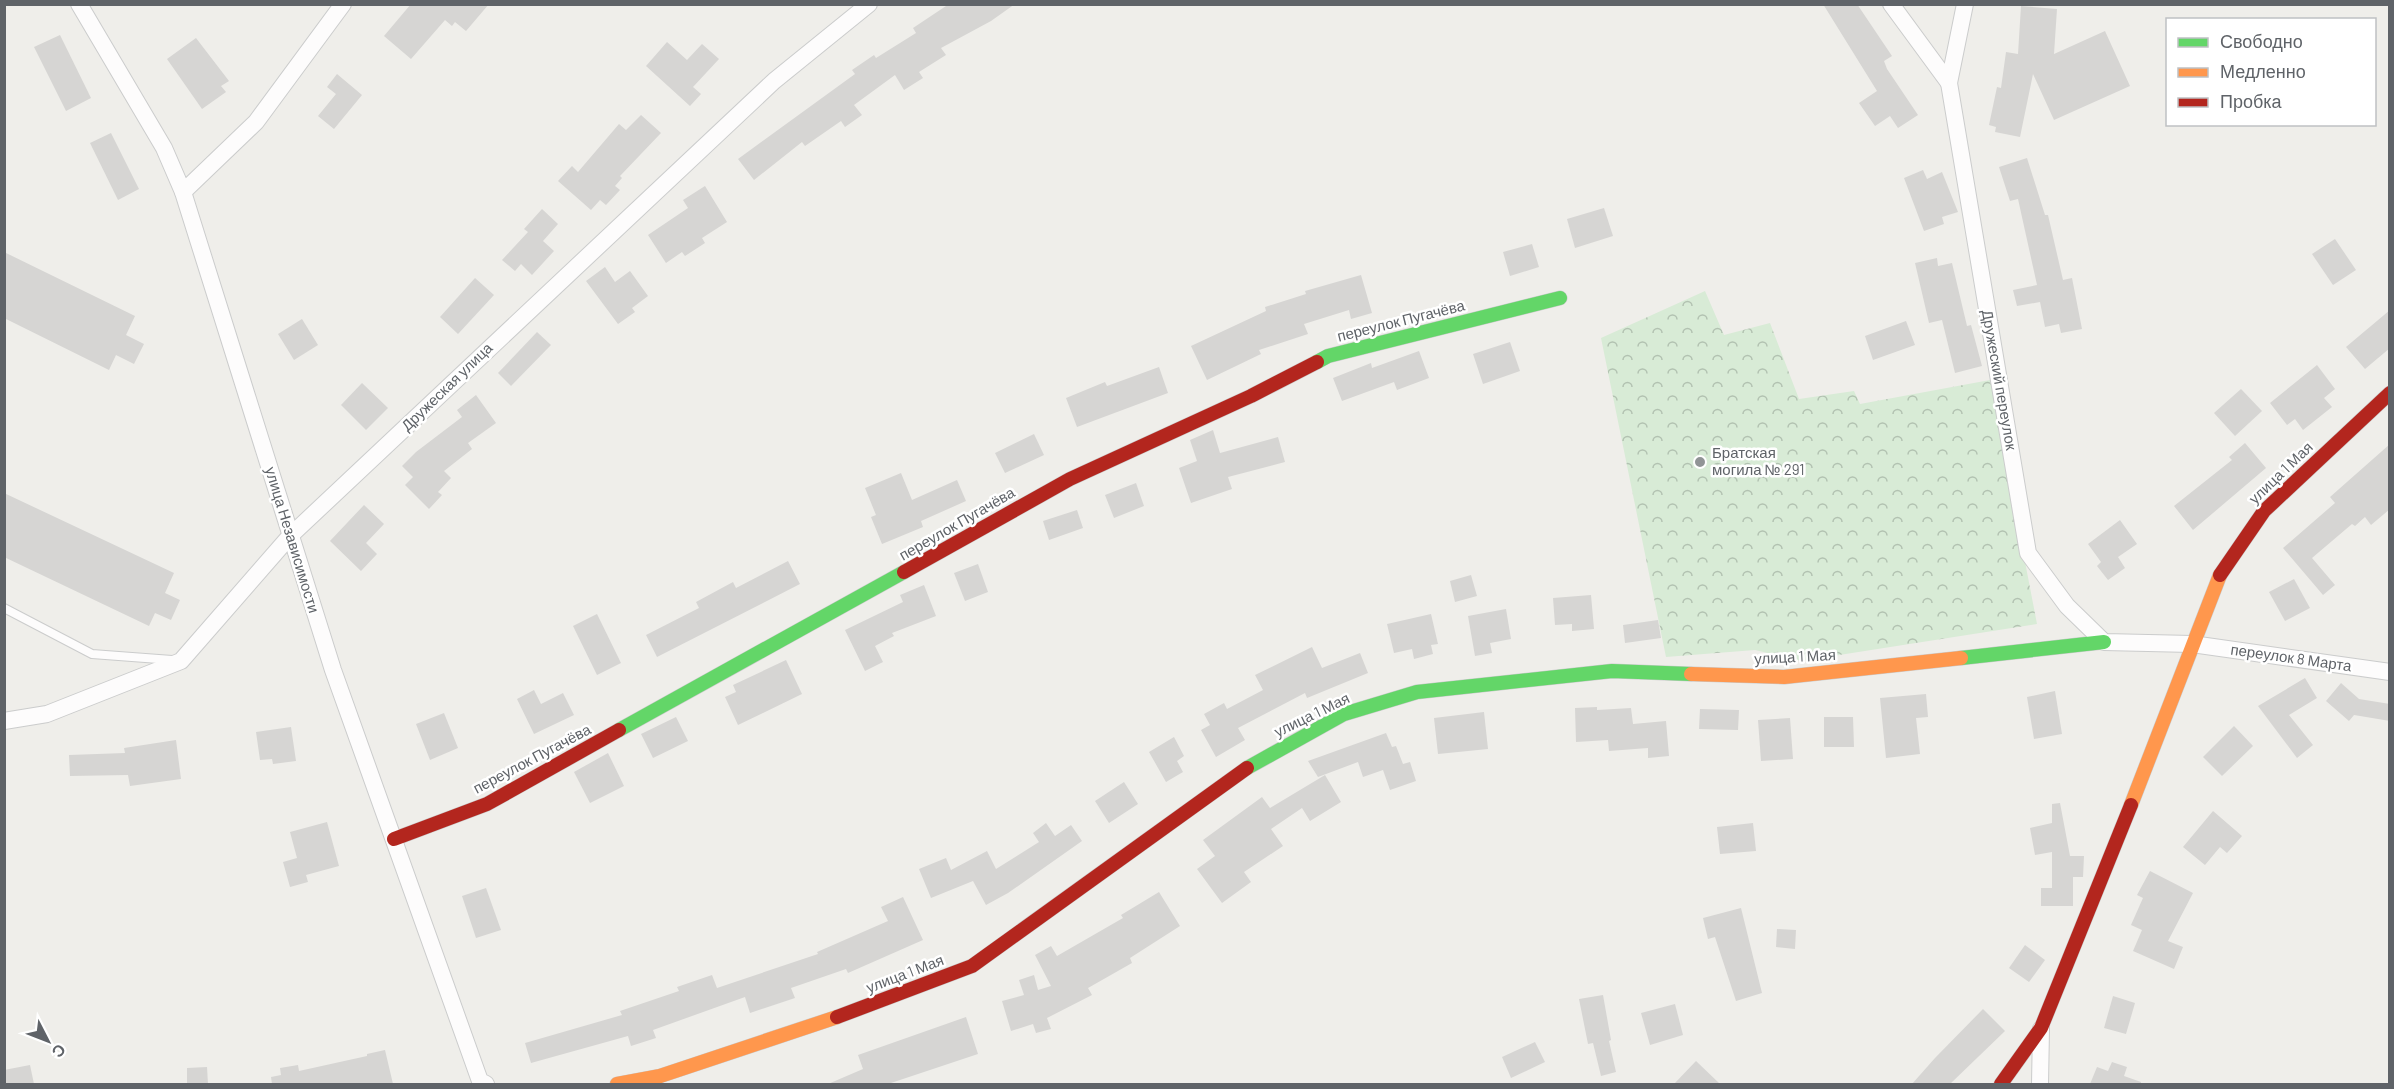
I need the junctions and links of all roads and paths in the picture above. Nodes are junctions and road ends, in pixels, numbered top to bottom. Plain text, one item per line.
1 (79, 4) edge
2 (342, 4) edge
3 (869, 4) edge
4 (1891, 4) edge
5 (1965, 4) edge
6 (1949, 83) junction
7 (183, 192) junction
8 (1560, 298) dead end
9 (2390, 393) edge
10 (290, 536) junction
11 (4, 608) edge
12 (2104, 642) junction
13 (2192, 644) junction
14 (182, 661) junction
15 (2390, 672) edge
16 (4, 721) edge
17 (394, 839) junction
18 (2041, 1028) junction
19 (486, 1084) edge
20 (617, 1084) edge
21 (2001, 1084) edge
22 (2040, 1084) edge

1 - 7 street, улица Независимости
2 - 7 street
3 - 10 street, Дружеская улица
4 - 6 street
5 - 6 street, Дружеский переулок
6 - 12 street, Дружеский переулок
7 - 10 street, улица Независимости
8 - 17 street, переулок Пугачёва
9 - 13 street, улица 1 Мая
10 - 14 street, Дружеская улица
10 - 17 street, улица Независимости
11 - 14 lane
12 - 13 street
12 - 20 street, улица 1 Мая
13 - 15 street, переулок 8 Марта
13 - 18 street, улица 1 Мая
14 - 16 street, Дружеская улица
17 - 19 street, улица Независимости
18 - 21 street, улица 1 Мая
18 - 22 street

